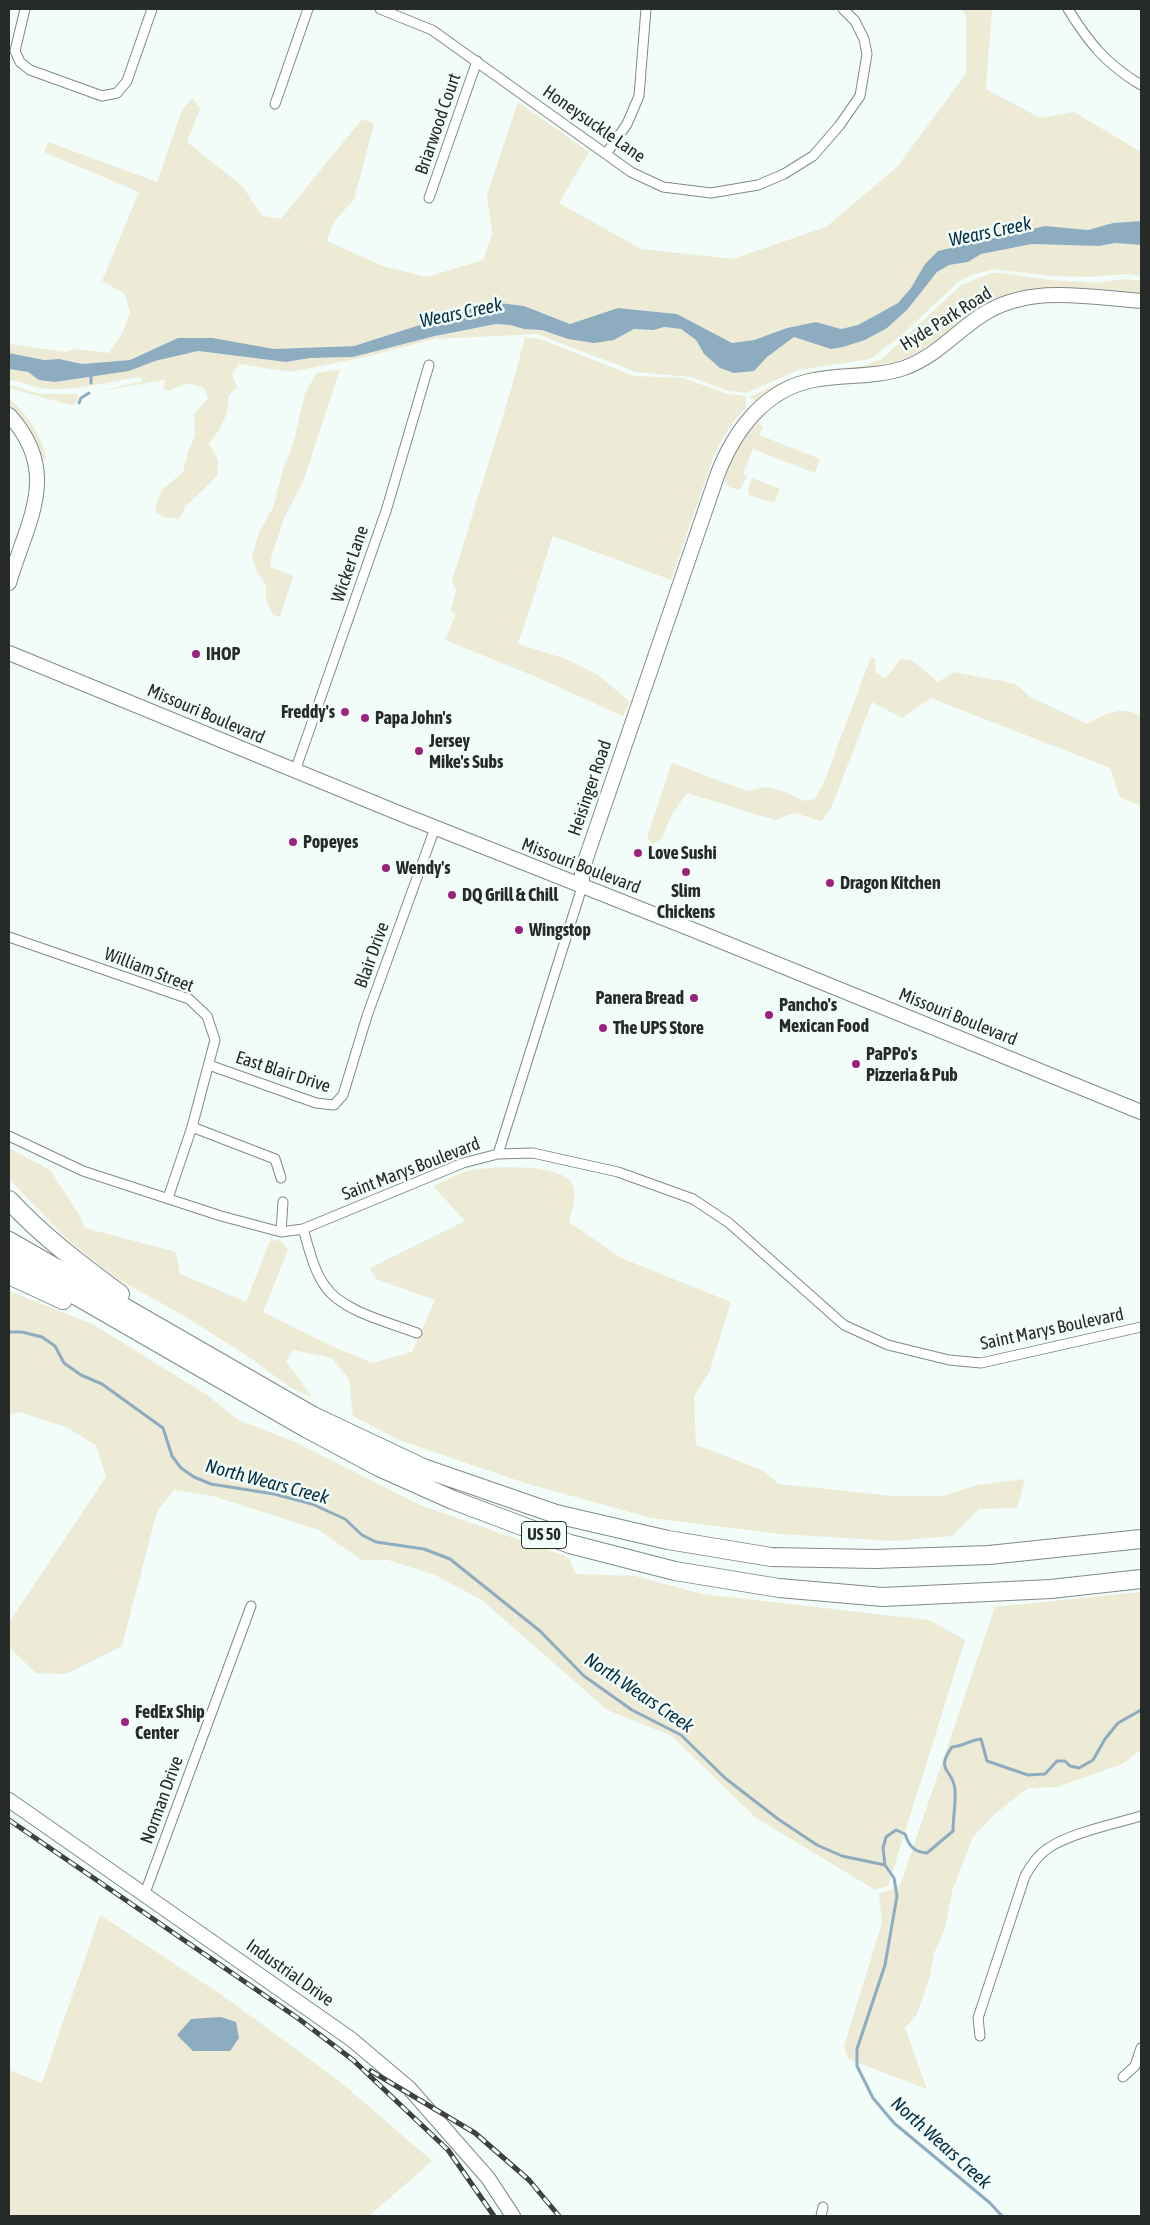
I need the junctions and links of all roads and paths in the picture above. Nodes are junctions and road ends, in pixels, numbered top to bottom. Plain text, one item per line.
1 (25, 9) edge
2 (152, 9) edge
3 (308, 9) edge
4 (380, 9) edge
5 (646, 9) edge
6 (843, 9) edge
7 (1068, 9) edge
8 (476, 61) junction
9 (1141, 85) edge
10 (275, 104) dead end
11 (606, 154) junction
12 (430, 198) dead end
13 (1141, 301) edge
14 (430, 365) dead end
15 (9, 415) edge
16 (711, 494) joint
17 (9, 583) edge
18 (9, 653) edge
19 (295, 771) junction
20 (435, 828) junction
21 (582, 887) junction
22 (9, 937) edge
23 (209, 1065) junction
24 (343, 1094) joint
25 (1141, 1112) edge
26 (192, 1127) junction
27 (9, 1136) edge
28 (498, 1154) junction
29 (281, 1178) dead end
30 (168, 1198) junction
31 (9, 1200) edge
32 (283, 1202) dead end
33 (303, 1229) junction
34 (281, 1232) junction
35 (9, 1241) edge
36 (9, 1257) edge
37 (9, 1275) edge
38 (1141, 1327) edge
39 (417, 1332) dead end
40 (170, 1349) junction
41 (195, 1350) junction
42 (1141, 1539) edge
43 (1141, 1579) edge
44 (251, 1606) dead end
45 (9, 1800) edge
46 (1141, 1816) edge
47 (145, 1893) junction
48 (980, 2036) dead end
49 (1141, 2048) edge
50 (1123, 2077) dead end
51 (513, 2216) edge

1 - 2 street
3 - 10 street
4 - 8 street, Honeysuckle Lane
5 - 11 street
6 - 11 street, Honeysuckle Lane
7 - 9 street
8 - 11 street, Honeysuckle Lane
8 - 12 street, Briarwood Court
13 - 16 main road, Hyde Park Road
14 - 19 street, Wicker Lane
15 - 17 main road
16 - 21 main road, Heisinger Road
18 - 19 main road, Missouri Boulevard
19 - 20 main road, Missouri Boulevard
20 - 21 main road, Missouri Boulevard
20 - 24 street, Blair Drive
21 - 25 main road, Missouri Boulevard
21 - 28 street, Heisinger Road
22 - 23 street, William Street
23 - 24 street, East Blair Drive
23 - 26 street, William Street
26 - 29 street
26 - 30 street, William Street
27 - 30 street, Saint Marys Boulevard
28 - 33 street, Saint Marys Boulevard
28 - 38 street, Saint Marys Boulevard
30 - 34 street, Saint Marys Boulevard
31 - 41 highway
32 - 34 street
33 - 34 street, Saint Marys Boulevard
33 - 39 street
35 - 41 highway, US 50
36 - 40 highway, US 50
37 - 40 highway
40 - 43 highway, US 50
41 - 42 highway, US 50
44 - 47 street, Norman Drive
45 - 47 main road, Industrial Drive
46 - 48 street
47 - 51 main road, Industrial Drive
49 - 50 street

